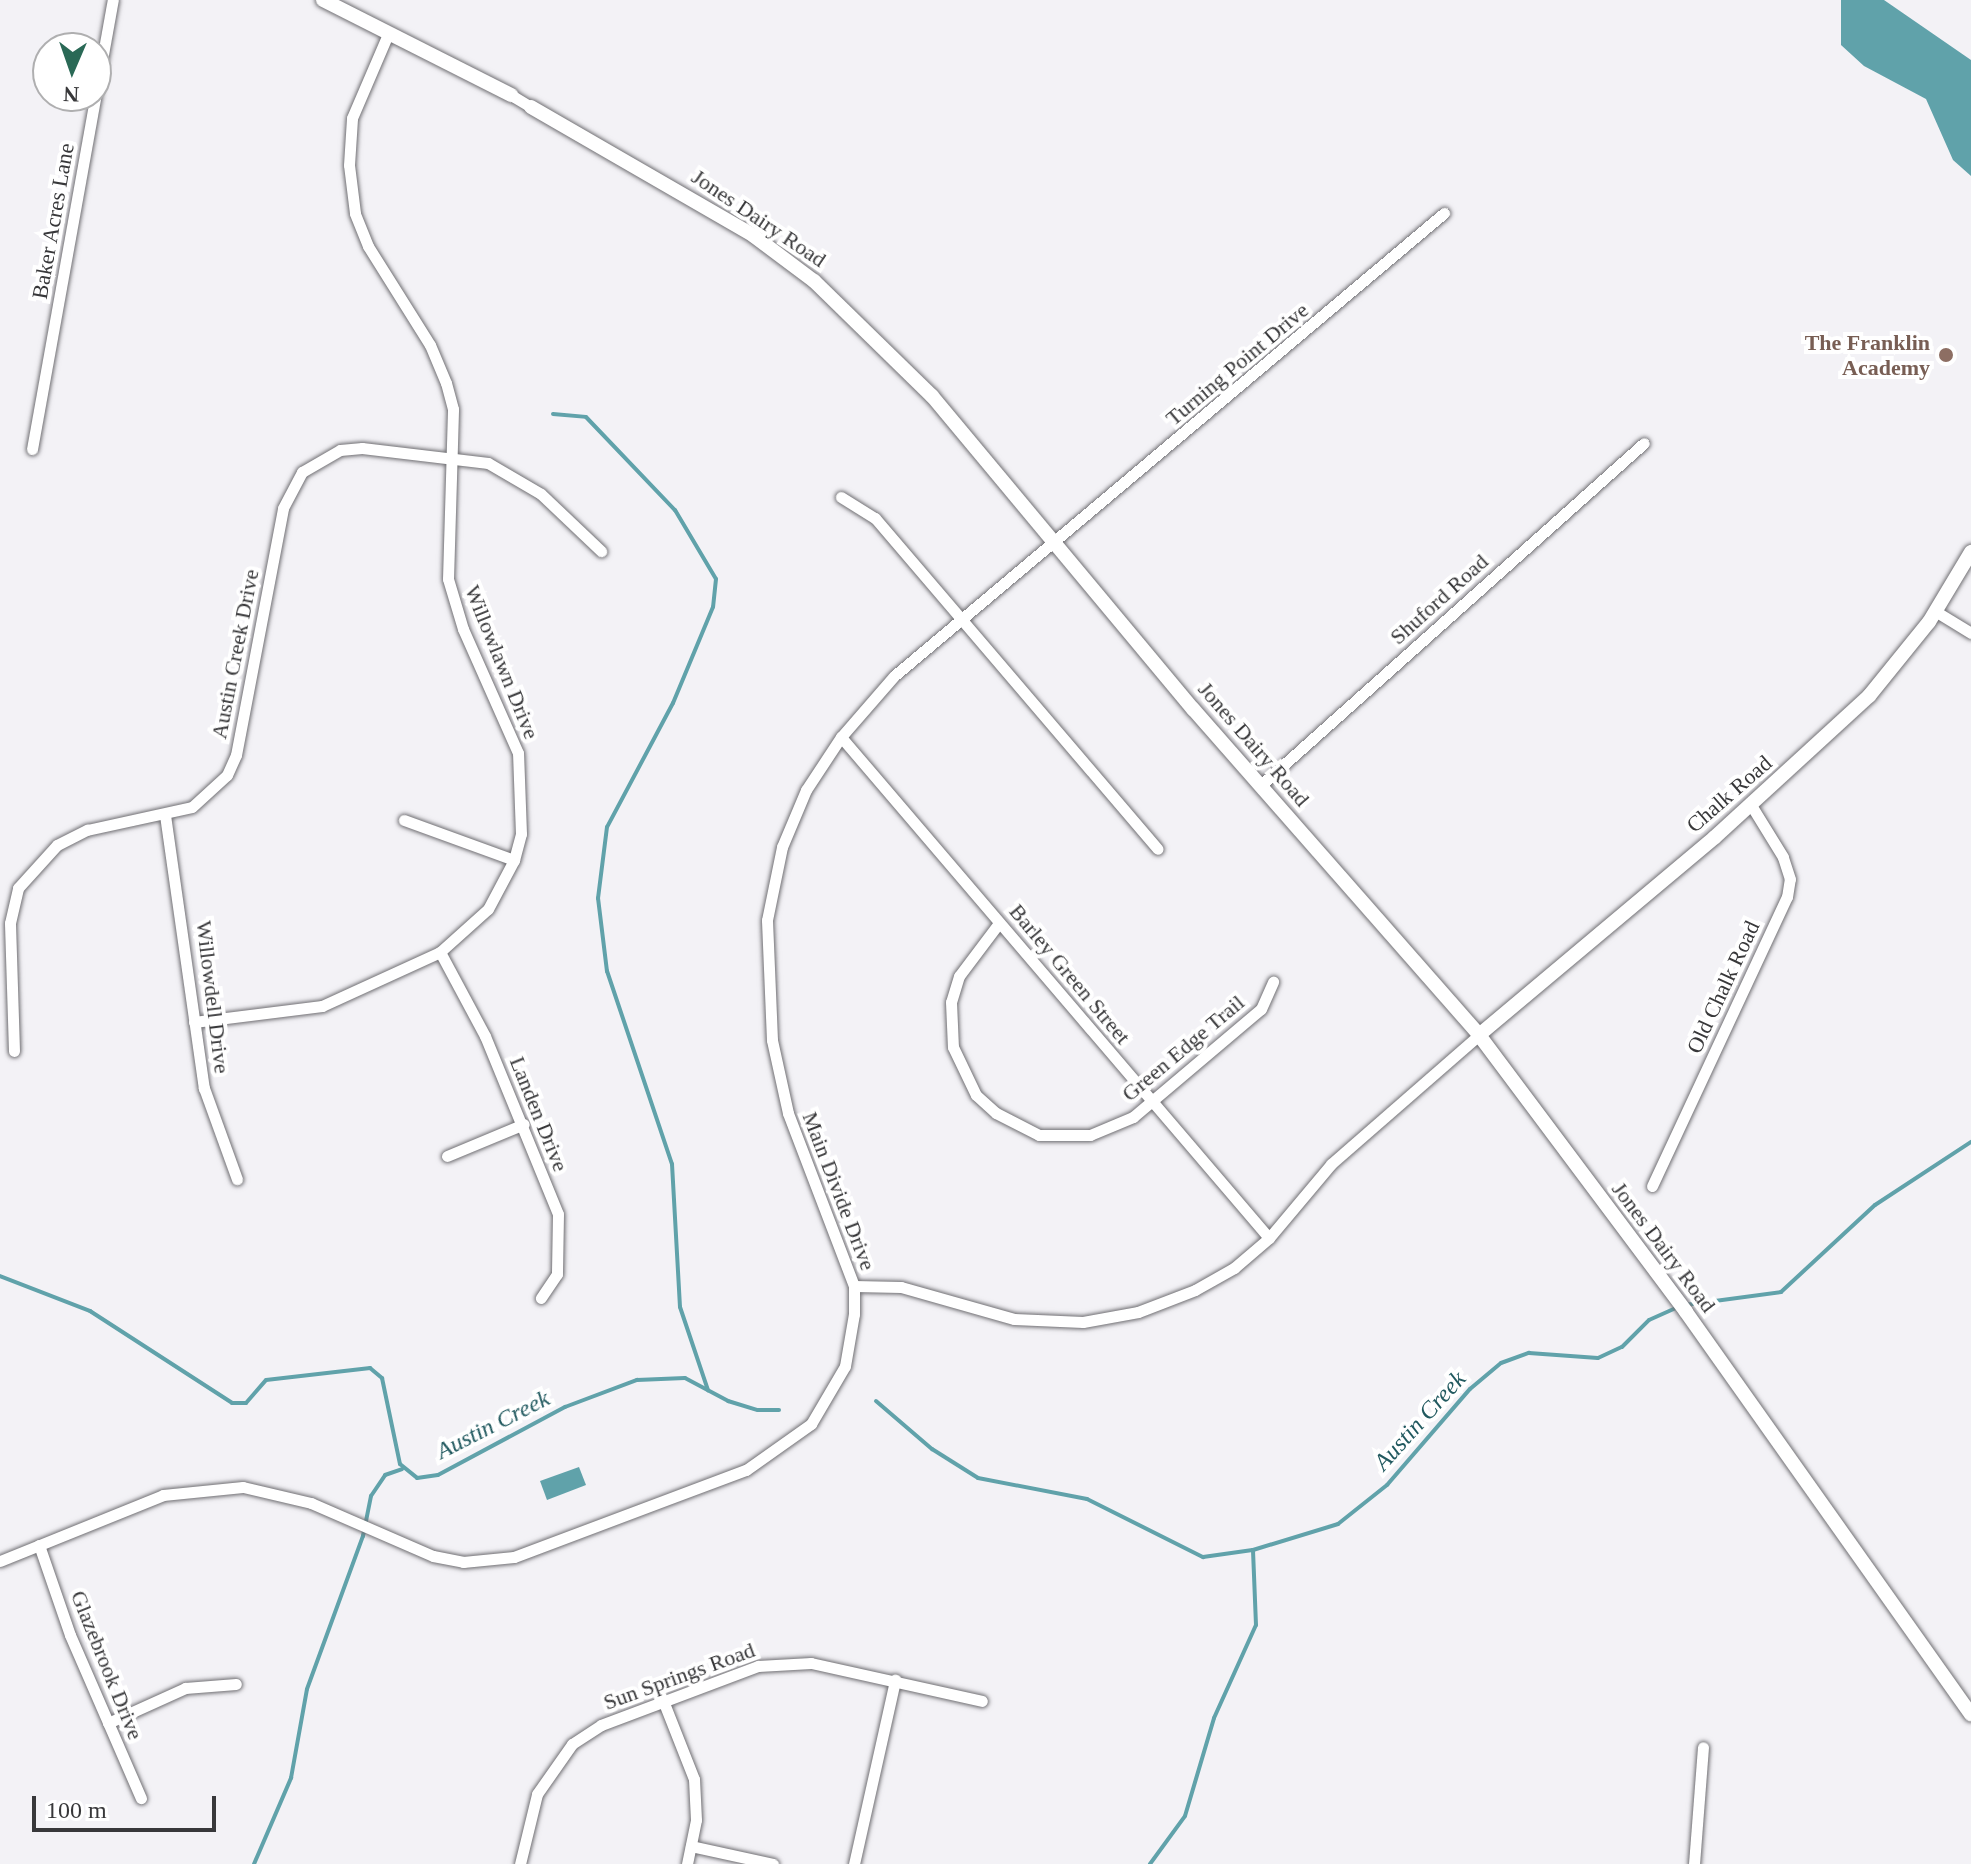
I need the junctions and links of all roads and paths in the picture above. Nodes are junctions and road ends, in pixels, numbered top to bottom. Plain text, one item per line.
1 (113, 0) edge
2 (323, 0) edge
3 (388, 34) junction
4 (511, 95) joint
5 (531, 107) joint
6 (1444, 213) dead end
7 (1644, 443) dead end
8 (32, 449) dead end
9 (452, 455) junction
10 (841, 497) dead end
11 (1055, 544) junction
12 (601, 551) dead end
13 (1971, 552) edge
14 (1935, 611) junction
15 (962, 619) junction
16 (1971, 633) edge
17 (841, 737) junction
18 (1261, 785) junction
19 (1751, 805) junction
20 (165, 815) junction
21 (404, 820) dead end
22 (1158, 849) dead end
23 (514, 860) junction
24 (999, 923) junction
25 (440, 952) junction
26 (1273, 982) dead end
27 (194, 1022) junction
28 (1479, 1035) junction
29 (14, 1051) dead end
30 (1153, 1101) junction
31 (524, 1124) junction
32 (447, 1156) dead end
33 (237, 1179) dead end
34 (1652, 1186) dead end
35 (1269, 1238) junction
36 (854, 1286) junction
37 (541, 1298) dead end
38 (39, 1545) junction
39 (0, 1561) edge
40 (895, 1680) junction
41 (236, 1684) dead end
42 (982, 1701) dead end
43 (664, 1703) junction
44 (1971, 1714) edge
45 (108, 1723) junction
46 (1703, 1747) dead end
47 (141, 1798) dead end
48 (691, 1846) junction
49 (520, 1864) edge
50 (687, 1864) edge
51 (773, 1864) edge
52 (854, 1864) edge
53 (1694, 1864) edge

1 - 8 street, Baker Acres Lane
2 - 3 street, Jones Dairy Road
3 - 4 street, Jones Dairy Road
3 - 9 street, Willowlawn Drive
4 - 5 street, Jones Dairy Road
5 - 11 street, Jones Dairy Road
6 - 11 street, Turning Point Drive
7 - 18 street, Shuford Road
9 - 12 street, Austin Creek Drive
9 - 20 street, Austin Creek Drive
9 - 23 street, Willowlawn Drive
10 - 15 street
11 - 15 street, Main Divide Drive
11 - 18 street, Jones Dairy Road
13 - 14 street, Chalk Road
14 - 16 street
14 - 19 street, Chalk Road
15 - 17 street, Main Divide Drive
15 - 22 street
17 - 24 street, Barley Green Street
17 - 36 street, Main Divide Drive
18 - 28 street, Jones Dairy Road
19 - 28 street, Chalk Road
19 - 34 street, Old Chalk Road
20 - 27 street, Willowdell Drive
20 - 29 street, Austin Creek Drive
21 - 23 street
23 - 25 street, Willowlawn Drive
24 - 30 street, Barley Green Street
24 - 30 street, Green Edge Trail
25 - 27 street, Willowlawn Drive
25 - 31 street, Landen Drive
26 - 30 street, Green Edge Trail
27 - 33 street, Willowdell Drive
28 - 35 street
28 - 44 street, Jones Dairy Road
30 - 35 street, Barley Green Street
31 - 32 street
31 - 37 street, Landen Drive
35 - 36 street
36 - 38 street, Main Divide Drive
38 - 39 street, Main Divide Drive
38 - 45 street, Glazebrook Drive
40 - 42 street, Sun Springs Road
40 - 43 street, Sun Springs Road
40 - 52 street
41 - 45 street
43 - 48 street
43 - 49 street, Sun Springs Road
45 - 47 street, Glazebrook Drive
46 - 53 street
48 - 50 street
48 - 51 street

